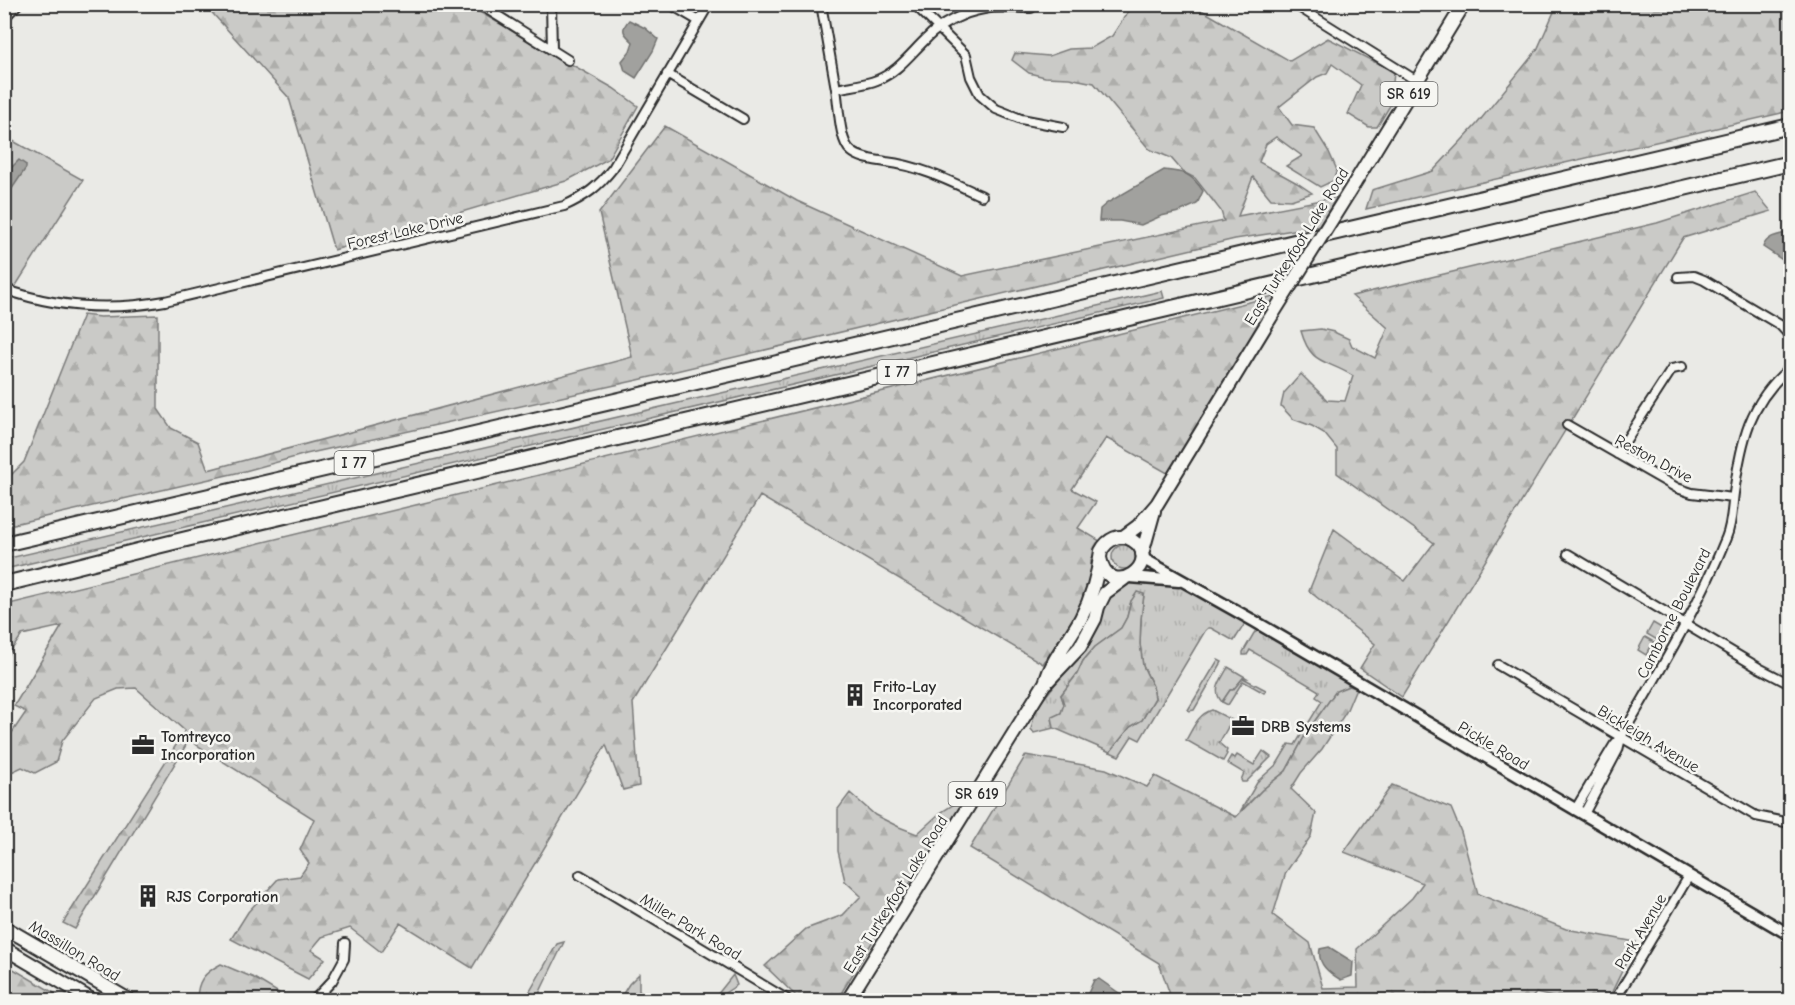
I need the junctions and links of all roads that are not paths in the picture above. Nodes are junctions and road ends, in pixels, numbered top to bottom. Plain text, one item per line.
1 (18, 4) edge
2 (479, 4) edge
3 (551, 4) edge
4 (670, 4) edge
5 (709, 4) edge
6 (821, 4) edge
7 (914, 4) edge
8 (1294, 4) edge
9 (1464, 4) edge
10 (1031, 8) dead end
11 (4, 18) edge
12 (699, 21) junction
13 (938, 28) junction
14 (552, 50) junction
15 (568, 60) dead end
16 (667, 74) junction
17 (1417, 81) junction
18 (836, 89) junction
19 (743, 119) dead end
20 (1791, 126) edge
21 (1063, 127) dead end
22 (1791, 163) edge
23 (982, 196) dead end
24 (1678, 277) dead end
25 (4, 289) edge
26 (1791, 336) edge
27 (1682, 367) dead end
28 (1791, 368) edge
29 (1567, 425) dead end
30 (1617, 454) junction
31 (1733, 498) junction
32 (1157, 504) junction
33 (1123, 537) junction
34 (4, 544) edge
35 (1568, 554) dead end
36 (1142, 556) junction
37 (1100, 558) junction
38 (1127, 578) junction
39 (1182, 581) junction
40 (4, 584) edge
41 (1686, 625) junction
42 (1498, 665) dead end
43 (1791, 682) edge
44 (1045, 683) junction
45 (1621, 737) junction
46 (1580, 812) junction
47 (1791, 823) edge
48 (580, 875) dead end
49 (1689, 876) junction
50 (4, 927) edge
51 (1791, 935) edge
52 (345, 943) dead end
53 (4, 948) edge
54 (93, 1000) edge
55 (129, 1000) edge
56 (314, 1000) edge
57 (788, 1000) edge
58 (848, 1000) edge
59 (1615, 1000) edge

1 - 11 street
2 - 14 street
3 - 14 street
4 - 12 street
5 - 12 street, Forest Lake Drive
6 - 18 street
7 - 13 street
8 - 17 street
9 - 17 main road, East Turkeyfoot Lake Road / SR 619
10 - 13 street
12 - 16 street, Forest Lake Drive
13 - 18 street
13 - 21 street
14 - 15 street
16 - 19 street
16 - 25 street, Forest Lake Drive
17 - 32 main road, East Turkeyfoot Lake Road / SR 619, bridge
18 - 23 street
20 - 34 highway, I 77
22 - 40 highway, I 77
24 - 26 street
27 - 30 street
28 - 31 street, Camborne Boulevard
29 - 30 street, Reston Drive
30 - 31 street, Reston Drive
31 - 41 street, Camborne Boulevard
32 - 33 main road, East Turkeyfoot Lake Road
32 - 36 main road, East Turkeyfoot Lake Road
33 - 36 main road
33 - 37 main road
35 - 41 street
36 - 38 main road
36 - 39 street, Pickle Road
37 - 38 main road
37 - 44 main road, East Turkeyfoot Lake Road
38 - 39 street, Pickle Road
38 - 44 main road, East Turkeyfoot Lake Road
39 - 46 street, Pickle Road
41 - 43 street
41 - 45 street, Camborne Boulevard
42 - 45 street, Bickleigh Avenue
44 - 58 main road, East Turkeyfoot Lake Road / SR 619
45 - 46 street, Camborne Boulevard
45 - 47 street, Bickleigh Avenue
46 - 49 street, Pickle Road
48 - 57 street, Miller Park Road
49 - 51 street, Pickle Road
49 - 59 street, Park Avenue
50 - 55 main road, Massillon Road
52 - 56 street
53 - 54 main road, Massillon Road

